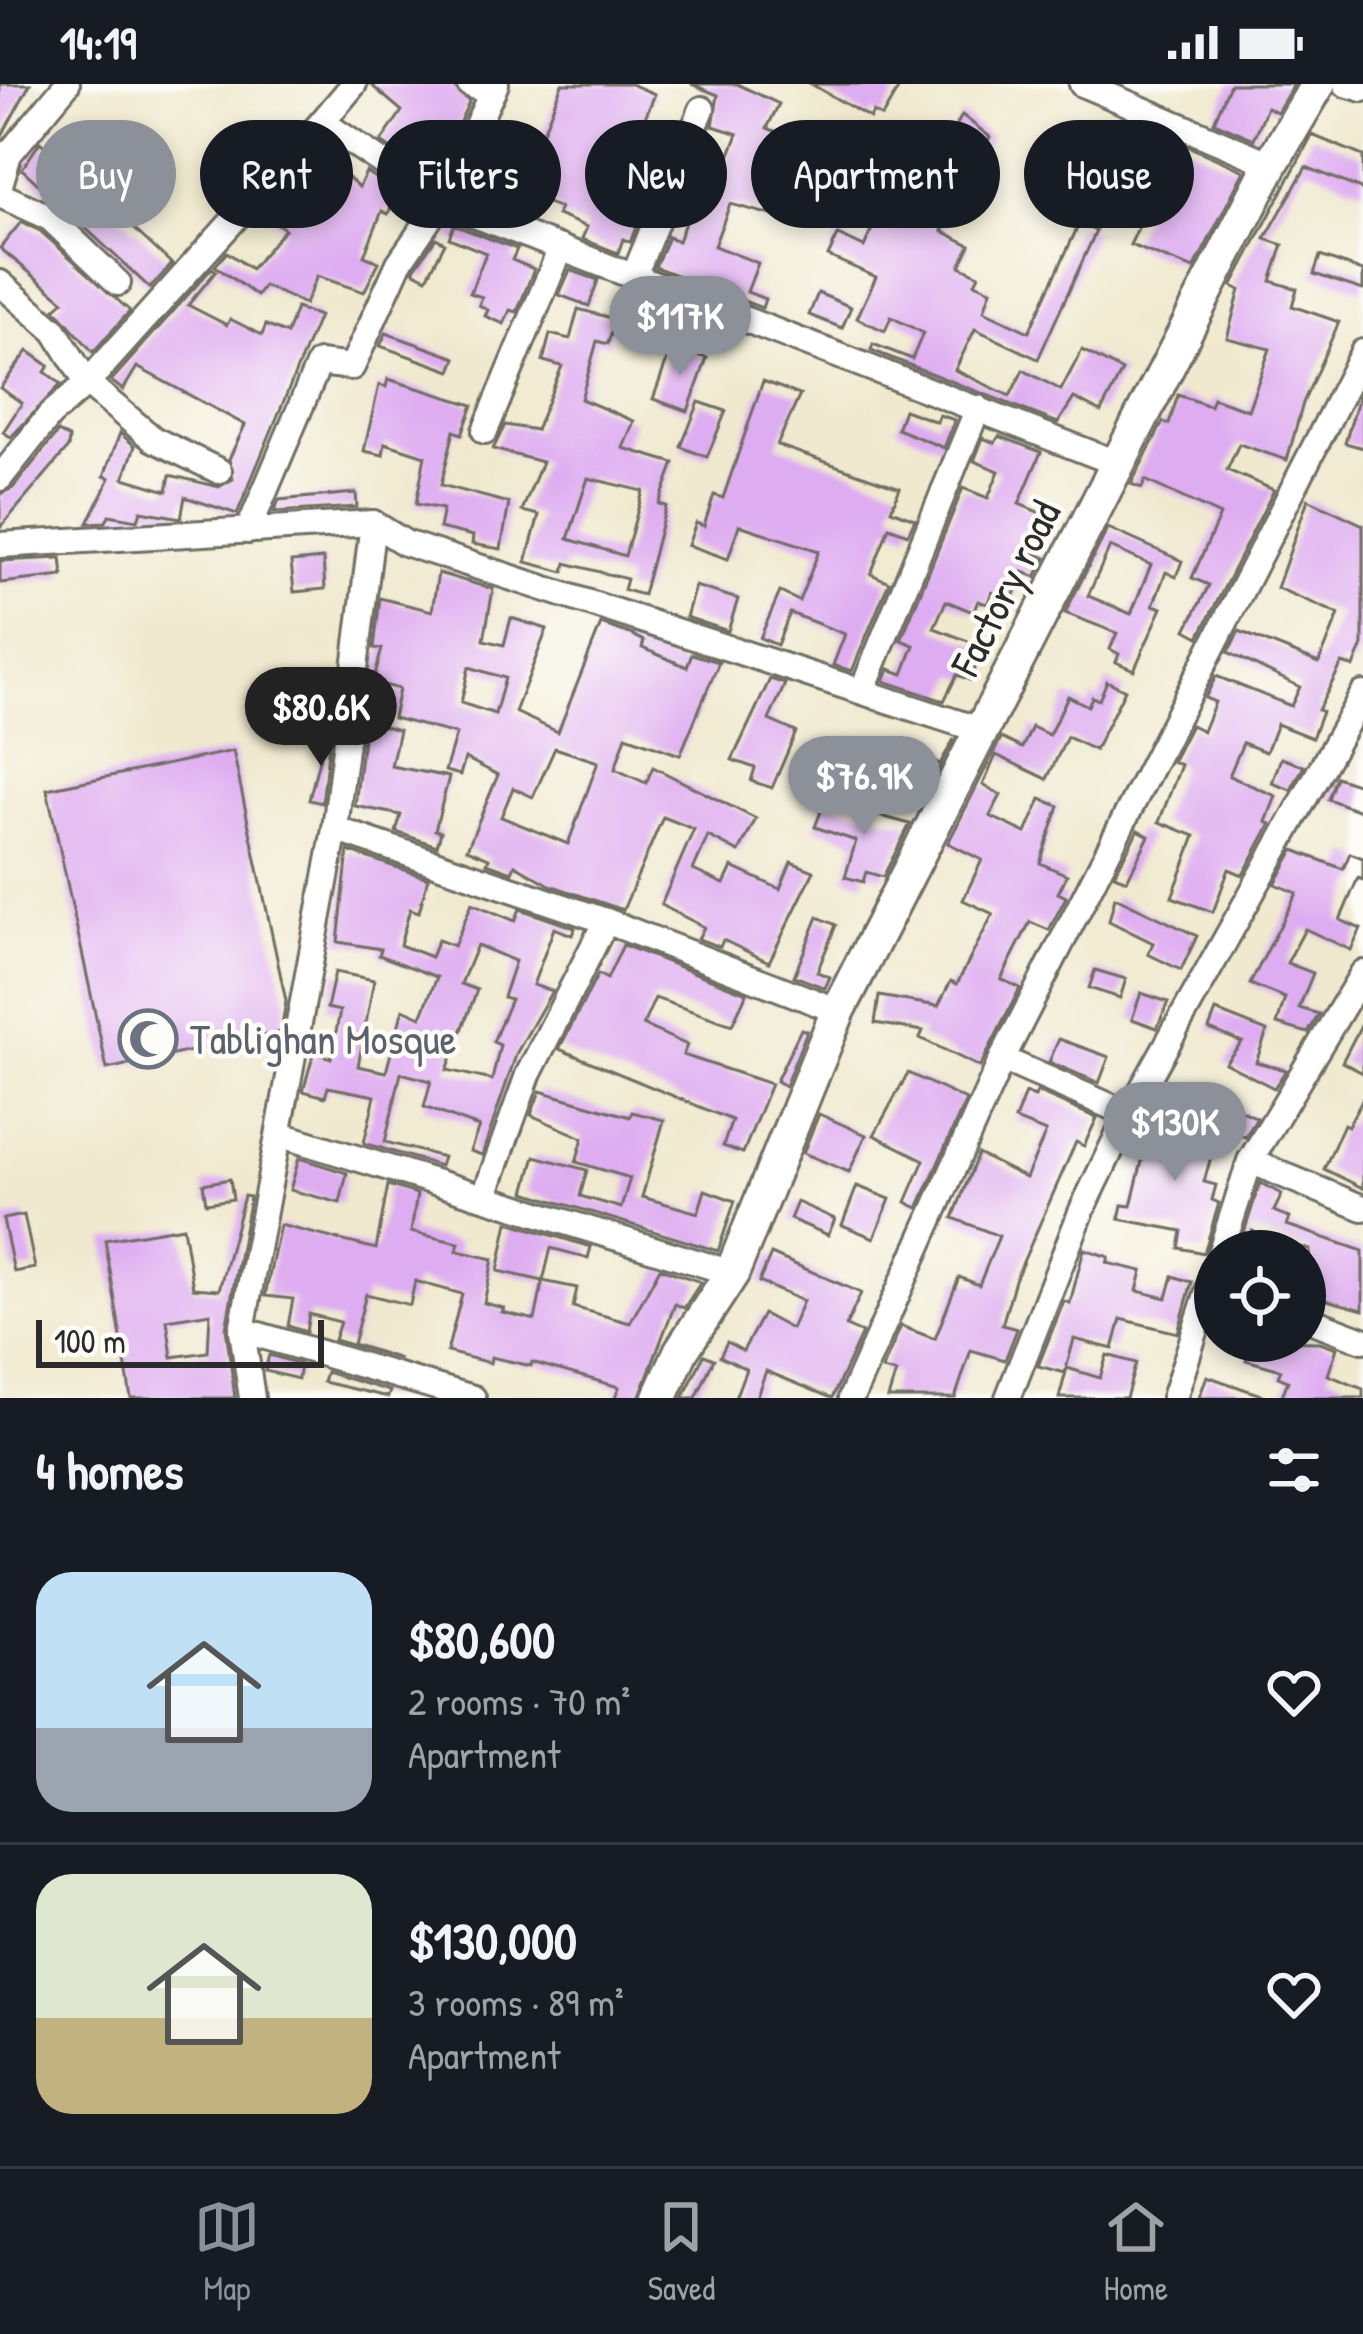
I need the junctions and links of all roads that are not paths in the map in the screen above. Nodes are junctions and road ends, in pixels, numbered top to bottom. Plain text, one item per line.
1 (67, 84) edge
2 (354, 84) edge
3 (1082, 84) edge
4 (1318, 84) edge
5 (1346, 84) edge
6 (486, 87) edge
7 (1363, 89) edge
8 (702, 109) dead end
9 (324, 120) edge
10 (473, 120) edge
11 (1271, 164) junction
12 (0, 185) edge
13 (0, 195) edge
14 (227, 228) edge
15 (423, 228) edge
16 (509, 228) edge
17 (561, 248) junction
18 (634, 276) junction
19 (0, 283) edge
20 (118, 283) dead end
21 (1363, 352) edge
22 (87, 383) junction
23 (978, 408) junction
24 (484, 431) dead end
25 (1119, 464) junction
26 (219, 471) dead end
27 (0, 478) edge
28 (373, 523) junction
29 (248, 531) junction
30 (0, 545) edge
31 (863, 689) junction
32 (1363, 694) edge
33 (983, 731) junction
34 (335, 830) junction
35 (606, 921) junction
36 (1360, 984) edge
37 (838, 1011) junction
38 (1002, 1059) junction
39 (1128, 1114) junction
40 (280, 1135) junction
41 (1250, 1161) junction
42 (485, 1195) junction
43 (1363, 1208) edge
44 (1228, 1230) edge
45 (732, 1273) junction
46 (1326, 1326) edge
47 (242, 1330) junction
48 (1194, 1340) edge
49 (1363, 1340) edge
50 (252, 1398) edge
51 (473, 1398) edge
52 (660, 1398) edge
53 (850, 1398) edge
54 (1008, 1398) edge
55 (1174, 1398) edge

1 - 12 street
2 - 9 street
3 - 11 street
4 - 11 street, Factory road
5 - 7 street
6 - 10 street
8 - 18 street
11 - 25 street, Factory road
13 - 20 street
14 - 22 street
15 - 29 street
16 - 17 street
17 - 18 street
17 - 24 street
18 - 23 street
19 - 22 street
21 - 38 street
22 - 26 street
22 - 27 street
23 - 25 street
23 - 31 street
25 - 33 street, Factory road
28 - 29 street
28 - 31 street
28 - 34 street
29 - 30 street
31 - 33 street
32 - 39 street
33 - 37 street, Factory road
34 - 35 street
34 - 40 street
35 - 37 street
35 - 42 street
36 - 41 street
37 - 45 street, Factory road
38 - 39 street
38 - 53 street
39 - 54 street
40 - 42 street
40 - 47 street
41 - 43 street
41 - 44 street
42 - 45 street
45 - 52 street, Factory road
46 - 49 street
47 - 50 street
47 - 51 street
48 - 55 street

